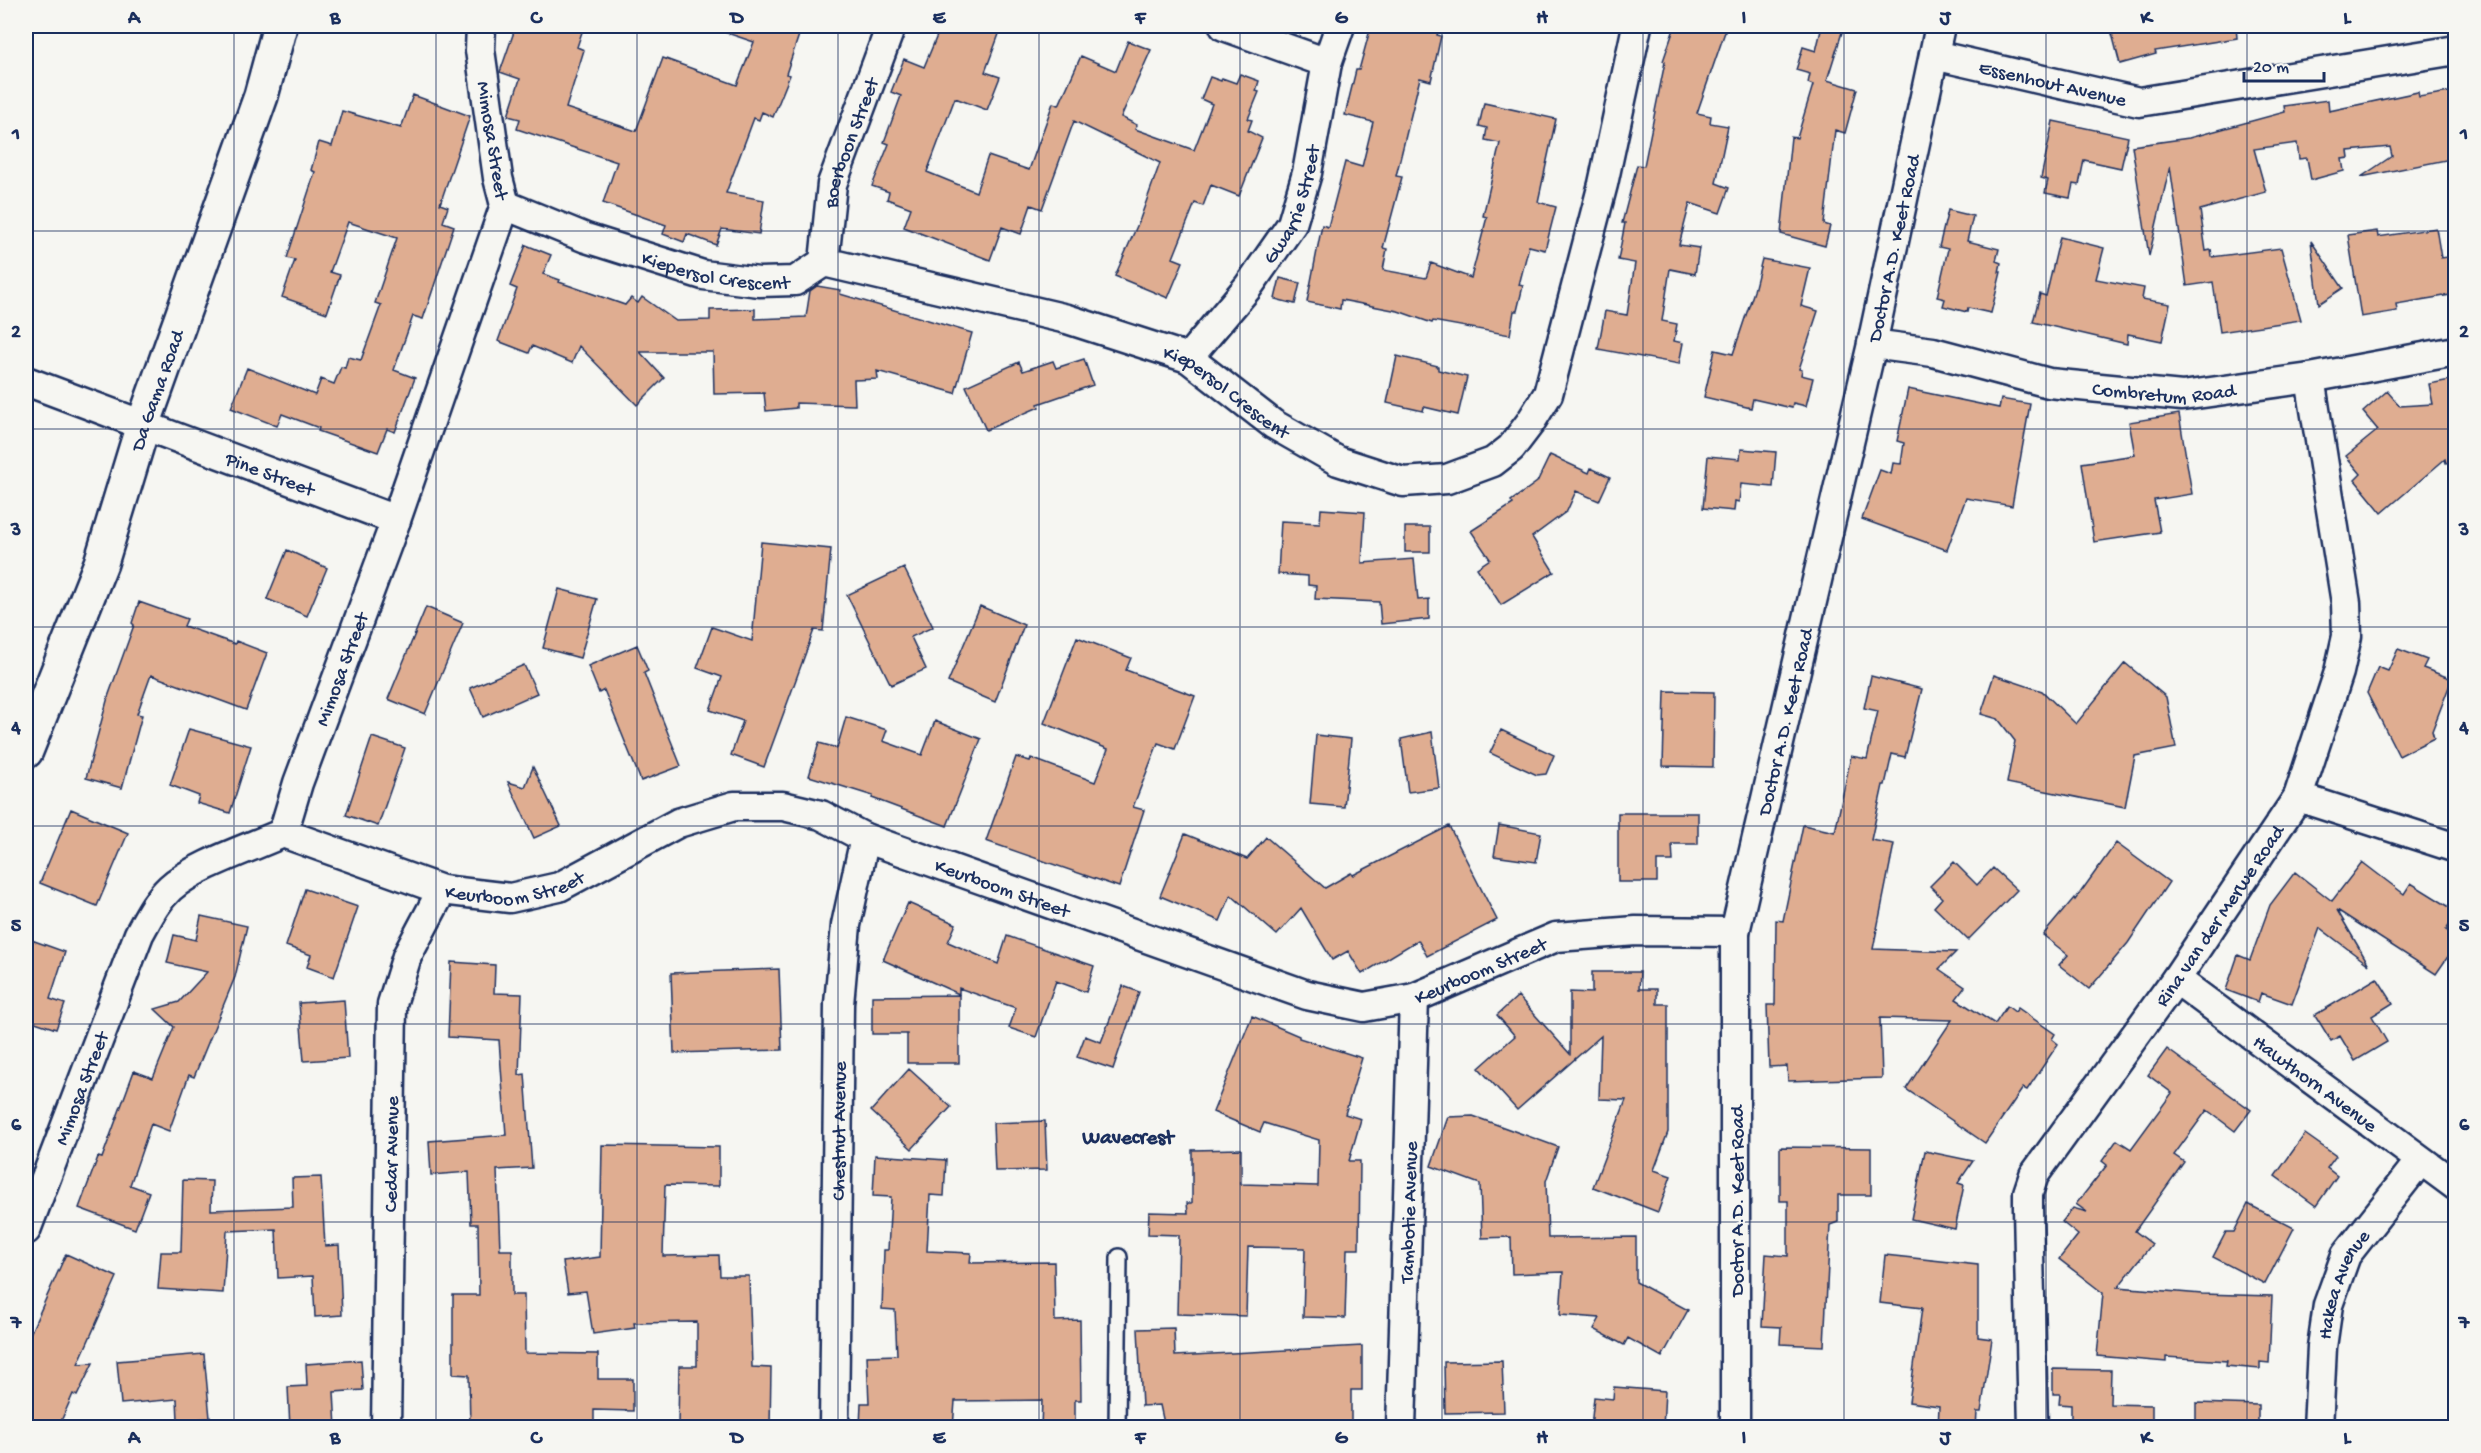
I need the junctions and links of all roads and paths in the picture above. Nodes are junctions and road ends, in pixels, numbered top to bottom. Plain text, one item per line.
1 (280, 26) edge
2 (481, 26) edge
3 (891, 26) edge
4 (1224, 26) edge
5 (1340, 26) edge
6 (1636, 26) edge
7 (1940, 26) edge
8 (2456, 50) edge
9 (1934, 55) junction
10 (1327, 63) junction
11 (505, 205) junction
12 (824, 262) junction
13 (1872, 345) junction
14 (2456, 351) edge
15 (1188, 358) junction
16 (2310, 378) junction
17 (26, 381) edge
18 (143, 425) junction
19 (396, 520) junction
20 (26, 751) edge
21 (2298, 797) junction
22 (283, 833) junction
23 (865, 838) junction
24 (2456, 848) edge
25 (442, 890) junction
26 (1735, 932) junction
27 (2176, 979) junction
28 (1414, 998) junction
29 (2420, 1161) junction
30 (2456, 1186) edge
31 (26, 1230) edge
32 (1119, 1257) dead end
33 (386, 1428) edge
34 (834, 1428) edge
35 (1117, 1428) edge
36 (1401, 1428) edge
37 (1735, 1428) edge
38 (2033, 1428) edge
39 (2318, 1428) edge

1 - 18 street, Da Gama Road
2 - 11 street, Mimosa Street
3 - 12 street, Boerboon Street
4 - 10 street
5 - 10 street, Gwarrie Street
6 - 15 street, Kiepersol Crescent
7 - 9 street, Doctor A.D. Keet Road
8 - 9 street, Essenhout Avenue
9 - 13 street, Doctor A.D. Keet Road
10 - 15 street, Gwarrie Street
11 - 12 street, Kiepersol Crescent
11 - 19 street, Mimosa Street
12 - 15 street, Kiepersol Crescent
13 - 16 street, Combretum Road
13 - 26 street, Doctor A.D. Keet Road
14 - 16 street, Combretum Road
16 - 21 street, Rina van der Merwe Road
17 - 18 street, Pine Street
18 - 19 street, Pine Street
18 - 20 street, Da Gama Road
19 - 22 street, Mimosa Street
21 - 24 street
21 - 27 street, Rina van der Merwe Road
22 - 25 street, Keurboom Street
22 - 31 street, Mimosa Street
23 - 25 street, Keurboom Street
23 - 28 street, Keurboom Street
23 - 34 street, Chestnut Avenue
25 - 33 street, Cedar Avenue
26 - 28 street, Keurboom Street
26 - 37 street, Doctor A.D. Keet Road
27 - 29 street, Hawthorn Avenue
27 - 38 street, Rina van der Merwe Road
28 - 36 street, Tambotie Avenue
29 - 30 street, Hawthorn Avenue
29 - 39 street, Hakea Avenue
32 - 35 lane

